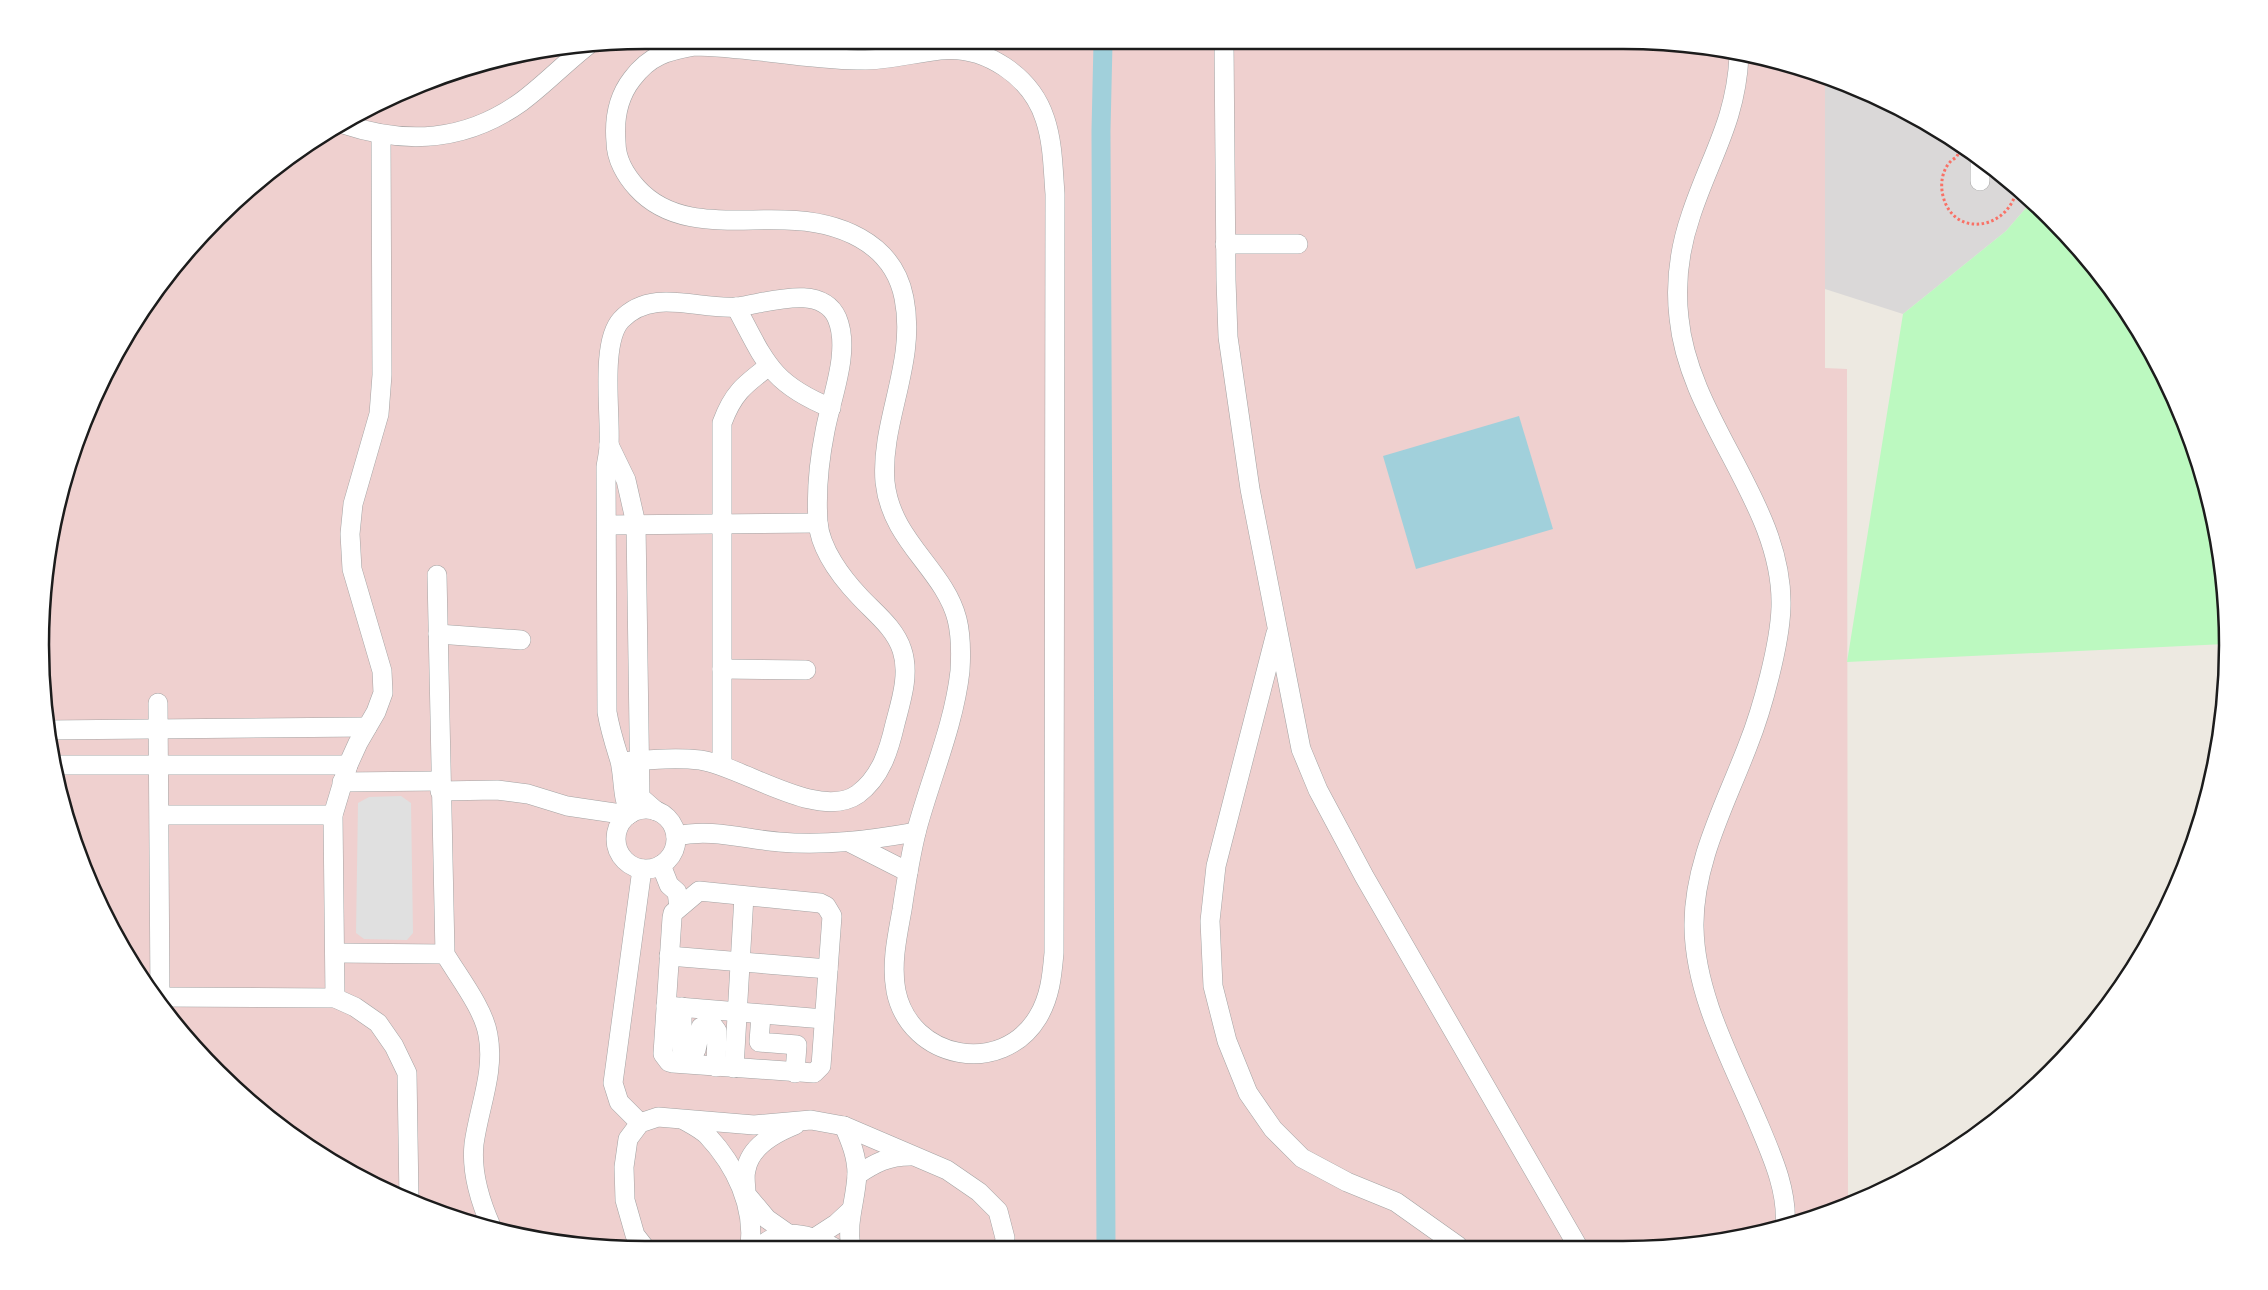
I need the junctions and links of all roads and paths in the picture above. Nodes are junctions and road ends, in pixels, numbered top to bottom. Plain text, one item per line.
1 (680, 49) edge
2 (750, 49) edge
3 (941, 49) edge
4 (941, 49) edge
5 (1224, 49) edge
6 (579, 53) edge
7 (1739, 60) edge
8 (352, 126) edge
9 (381, 134) junction
10 (1980, 168) edge
11 (1980, 181) dead end
12 (1225, 244) junction
13 (1298, 244) dead end
14 (736, 307) junction
15 (769, 366) junction
16 (831, 408) junction
17 (609, 445) junction
18 (818, 523) junction
19 (636, 524) junction
20 (722, 524) junction
21 (606, 525) junction
22 (437, 575) dead end
23 (1277, 628) junction
24 (438, 634) junction
25 (522, 640) dead end
26 (722, 669) junction
27 (806, 670) dead end
28 (158, 703) dead end
29 (367, 727) junction
30 (55, 730) edge
31 (158, 730) junction
32 (629, 762) junction
33 (722, 765) junction
34 (61, 766) edge
35 (159, 766) junction
36 (345, 774) junction
37 (440, 786) junction
38 (567, 806) junction
39 (656, 810) junction
40 (160, 815) junction
41 (333, 815) junction
42 (629, 815) junction
43 (618, 831) junction
44 (916, 832) junction
45 (676, 836) junction
46 (851, 843) junction
47 (662, 865) junction
48 (642, 869) junction
49 (908, 872) junction
50 (744, 896) junction
51 (679, 907) junction
52 (334, 953) junction
53 (445, 954) junction
54 (669, 956) junction
55 (740, 962) junction
56 (828, 969) junction
57 (158, 989) edge
58 (164, 997) edge
59 (335, 998) junction
60 (674, 1006) junction
61 (737, 1012) junction
62 (761, 1015) junction
63 (824, 1019) junction
64 (725, 1067) junction
65 (795, 1073) junction
66 (681, 1118) junction
67 (811, 1120) junction
68 (640, 1123) junction
69 (844, 1126) junction
70 (913, 1156) junction
71 (857, 1175) junction
72 (409, 1192) edge
73 (746, 1194) junction
74 (850, 1211) junction
75 (1785, 1219) edge
76 (488, 1220) edge
77 (787, 1233) junction
78 (816, 1237) junction
79 (640, 1241) edge
80 (751, 1241) edge
81 (769, 1241) edge
82 (823, 1241) edge
83 (850, 1241) edge
84 (1005, 1241) edge
85 (1453, 1241) edge
86 (1575, 1241) edge

1 - 44 street
2 - 3 street
4 - 49 street
5 - 12 street
6 - 9 street
7 - 75 street
8 - 9 street
9 - 29 street
10 - 11 street
12 - 13 street
12 - 23 street
14 - 15 street
14 - 16 street
14 - 17 street
15 - 16 street
15 - 20 street
16 - 18 street
17 - 19 street
17 - 21 street
18 - 20 street
18 - 33 street
19 - 20 street
19 - 21 street
19 - 32 street
20 - 26 street
21 - 32 street
22 - 24 street
23 - 85 street
23 - 86 street
24 - 25 street
24 - 37 street
26 - 27 street
26 - 33 street
28 - 31 street
29 - 31 street
29 - 36 street
30 - 31 street
31 - 35 street
32 - 33 street
32 - 39 street
32 - 42 street
34 - 35 street
35 - 36 street
35 - 40 street
36 - 37 street
36 - 41 street
37 - 38 street
37 - 53 street
38 - 42 street
38 - 43 street
39 - 42 street
39 - 45 street
40 - 41 street
40 - 57 street
41 - 52 street
42 - 43 street
43 - 48 street
44 - 46 street
44 - 49 street
45 - 46 street
45 - 47 street
46 - 49 street
47 - 48 street
47 - 51 street
48 - 68 street
50 - 51 street
50 - 55 street
50 - 56 street
51 - 54 street
52 - 53 street
52 - 59 street
53 - 76 street
54 - 55 street
54 - 60 street
55 - 56 street
55 - 61 street
56 - 63 street
58 - 59 street
59 - 72 street
60 - 61 street
60 - 64 street
60 - 64 street
61 - 62 street
61 - 64 street
62 - 63 street
62 - 65 street
63 - 65 street
64 - 65 street
66 - 67 street
66 - 68 street
66 - 73 street
67 - 69 street
67 - 73 street
68 - 79 street
69 - 70 street
69 - 71 street
70 - 71 street
70 - 84 street
71 - 74 street
73 - 77 street
73 - 80 street
74 - 78 street
74 - 83 street
77 - 78 street
77 - 81 street
78 - 82 street

